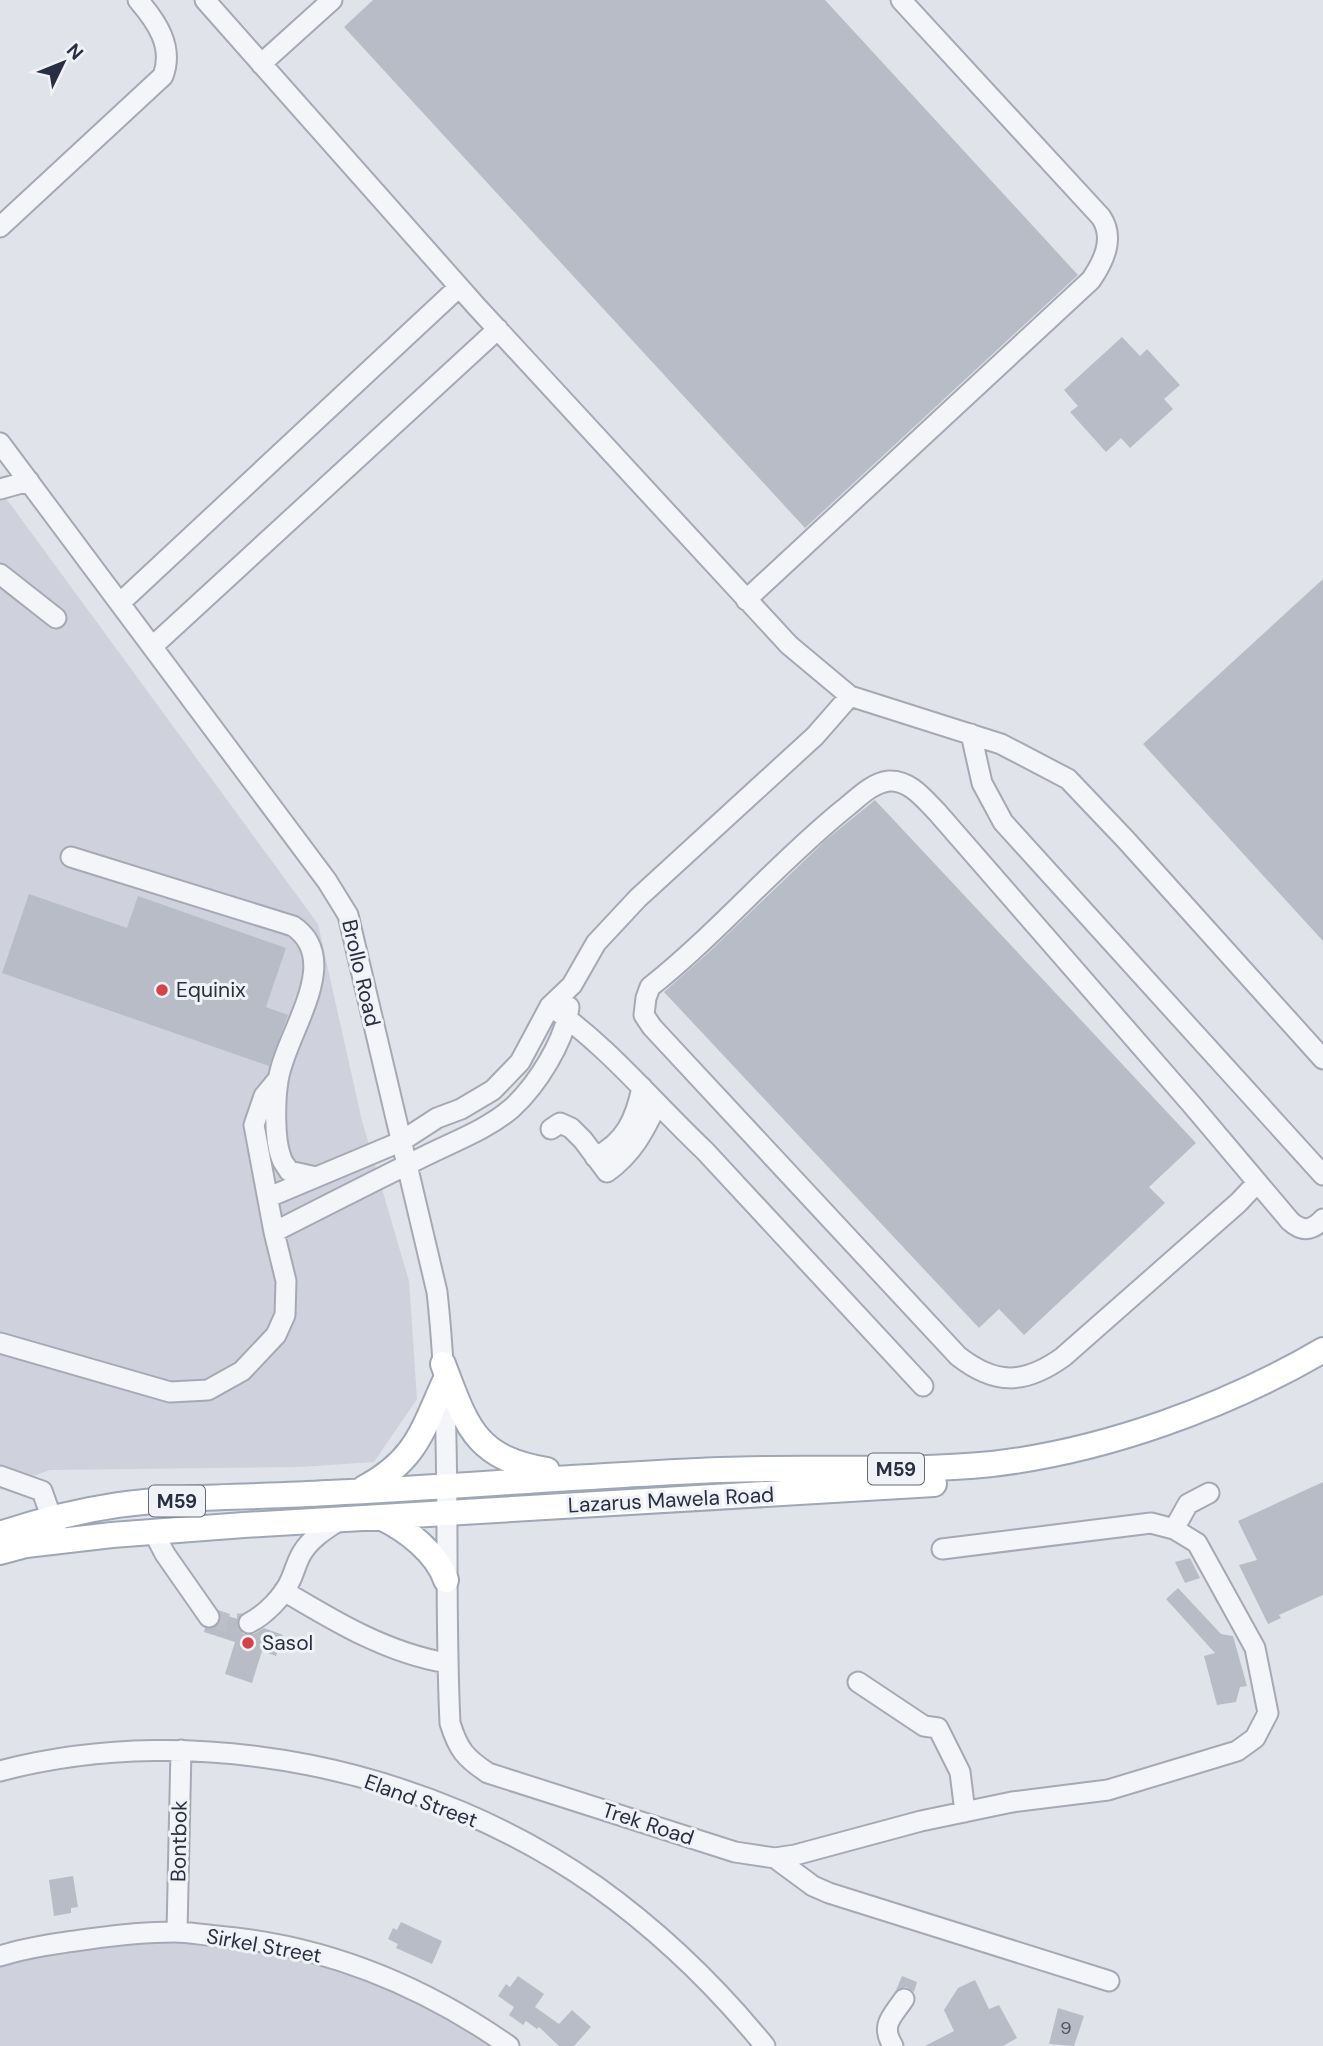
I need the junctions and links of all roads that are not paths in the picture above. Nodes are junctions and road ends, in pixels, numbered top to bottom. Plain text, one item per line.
1 (138, 0) edge
2 (205, 0) edge
3 (332, 0) edge
4 (901, 0) edge
5 (261, 64) junction
6 (0, 227) edge
7 (459, 287) junction
8 (498, 329) junction
9 (0, 443) edge
10 (29, 481) junction
11 (0, 489) edge
12 (0, 574) edge
13 (746, 600) junction
14 (121, 602) junction
15 (57, 618) dead end
16 (153, 646) junction
17 (850, 696) junction
18 (971, 734) junction
19 (71, 857) dead end
20 (572, 985) junction
21 (550, 1006) junction
22 (568, 1018) junction
23 (1323, 1059) edge
24 (278, 1079) junction
25 (642, 1087) junction
26 (657, 1104) junction
27 (551, 1129) dead end
28 (400, 1142) junction
29 (601, 1164) junction
30 (406, 1165) junction
31 (1323, 1175) edge
32 (316, 1177) junction
33 (1256, 1184) junction
34 (269, 1197) junction
35 (1323, 1219) edge
36 (274, 1232) junction
37 (0, 1343) edge
38 (1323, 1350) edge
39 (1323, 1367) edge
40 (444, 1374) junction
41 (923, 1386) dead end
42 (591, 1475) junction
43 (0, 1476) edge
44 (448, 1485) junction
45 (358, 1492) junction
46 (1209, 1493) dead end
47 (448, 1514) junction
48 (382, 1518) junction
49 (340, 1520) junction
50 (56, 1530) junction
51 (1174, 1530) junction
52 (153, 1531) junction
53 (0, 1534) edge
54 (942, 1549) dead end
55 (0, 1552) edge
56 (446, 1580) junction
57 (284, 1591) junction
58 (209, 1617) dead end
59 (249, 1623) dead end
60 (447, 1663) junction
61 (858, 1682) dead end
62 (181, 1750) junction
63 (0, 1771) edge
64 (965, 1812) junction
65 (775, 1858) junction
66 (177, 1932) junction
67 (0, 1956) edge
68 (1109, 1981) dead end
69 (905, 1999) dead end
70 (509, 2046) edge
71 (765, 2046) edge
72 (893, 2046) edge

1 - 6 street
2 - 5 street
3 - 5 street
4 - 13 street
5 - 7 street
7 - 8 street
7 - 14 street
8 - 13 street
8 - 16 street
9 - 10 street, Brollo Road
10 - 11 street
10 - 14 street, Brollo Road
12 - 15 street
13 - 17 street
14 - 16 street, Brollo Road
16 - 28 street, Brollo Road
17 - 18 street
17 - 20 street
18 - 23 street
18 - 31 street
19 - 24 street
20 - 21 street
20 - 22 street
21 - 22 street
21 - 28 street
22 - 25 street
22 - 30 street
24 - 32 street
24 - 34 street
25 - 26 street
25 - 29 street
26 - 29 street
26 - 41 street
27 - 29 street
28 - 30 street, Brollo Road
28 - 32 street
30 - 36 street
30 - 40 street, Brollo Road
32 - 34 street
33 - 33 street
33 - 35 street
34 - 36 street
36 - 37 street
38 - 42 main road, Lazarus Mawela Road / M59
39 - 47 main road, Lazarus Mawela Road / M59
40 - 42 main road
40 - 44 street, Brollo Road
40 - 45 main road
42 - 44 main road, Lazarus Mawela Road / M59
43 - 50 street
44 - 45 main road, M59
44 - 47 street, Trek Road
45 - 50 main road, Lazarus Mawela Road / M59
46 - 51 street
47 - 48 main road, Lazarus Mawela Road / M59
47 - 56 street, Trek Road
48 - 49 main road, Lazarus Mawela Road / M59
48 - 56 main road
49 - 52 main road, Lazarus Mawela Road / M59
49 - 57 street
50 - 52 main road, Lazarus Mawela Road / M59
50 - 53 main road, Lazarus Mawela Road / M59
50 - 55 main road, Lazarus Mawela Road / M59
51 - 54 street
51 - 64 street, Trek Road
52 - 58 street
56 - 60 street, Trek Road
57 - 59 street
57 - 60 street
60 - 65 street, Trek Road
61 - 64 street
62 - 63 street, Eland Street
62 - 66 street, Bontbok
62 - 71 street, Eland Street
64 - 65 street, Trek Road
65 - 68 street
66 - 67 street, Sirkel Street
66 - 70 street, Sirkel Street
69 - 72 street

